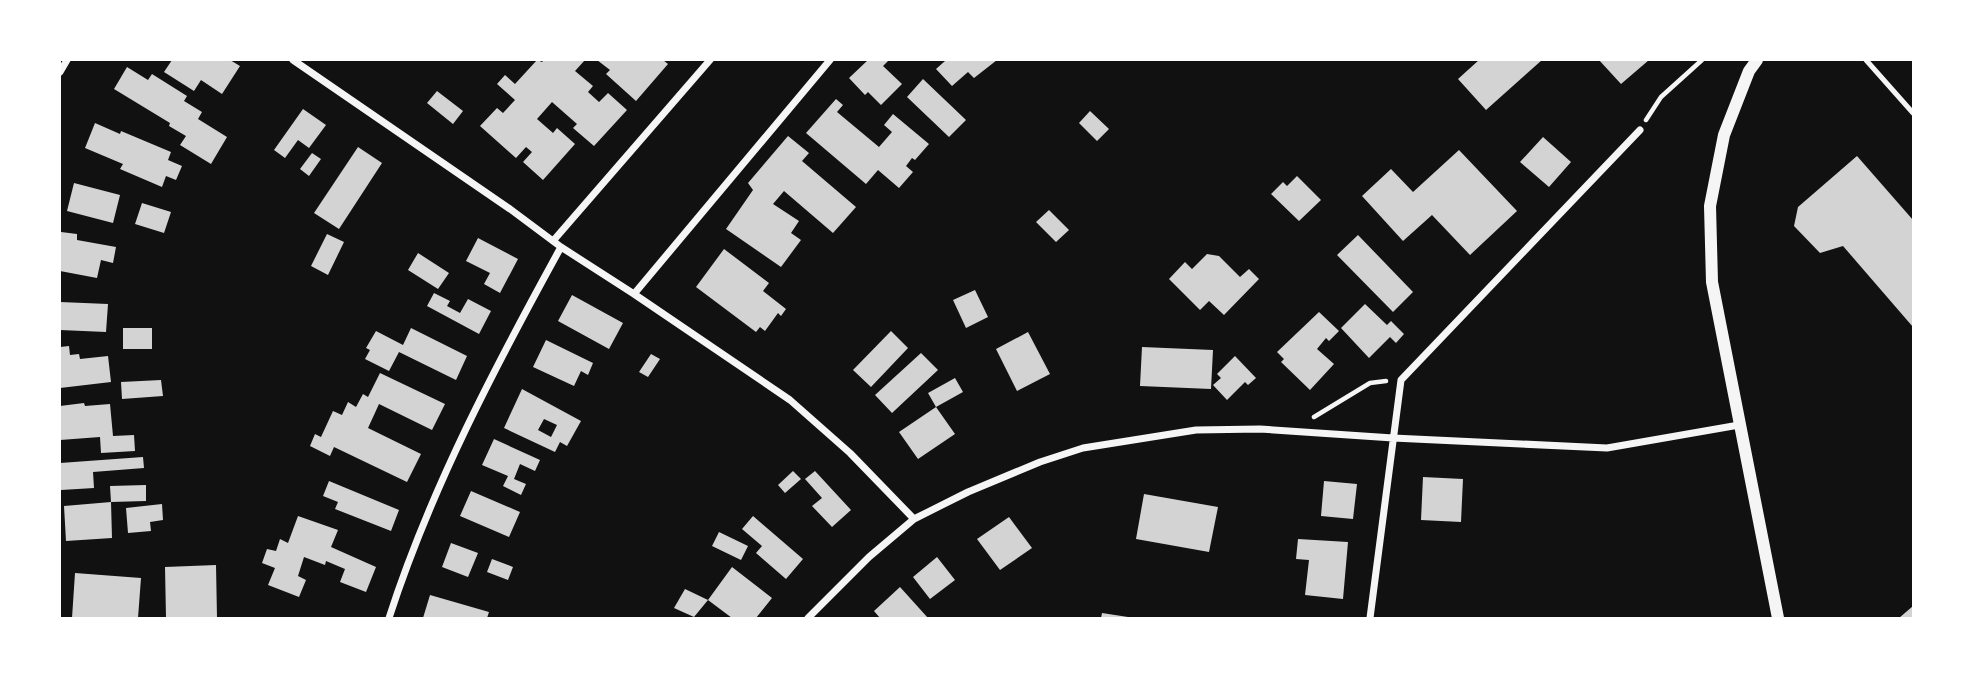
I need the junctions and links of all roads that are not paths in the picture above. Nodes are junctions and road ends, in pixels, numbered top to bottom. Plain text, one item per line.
1 (67, 60) edge
2 (293, 60) edge
3 (710, 60) edge
4 (830, 60) edge
5 (1757, 60) edge
6 (1866, 60) edge
7 (60, 72) edge
8 (1913, 113) edge
9 (1640, 130) road end
10 (553, 241) junction
11 (561, 247) junction
12 (634, 294) junction
13 (1739, 425) junction
14 (1394, 439) junction
15 (914, 519) junction
16 (389, 618) edge
17 (808, 618) edge
18 (1370, 618) edge
19 (1778, 618) edge

1 - 7 street
2 - 10 street
3 - 10 street
4 - 12 street
5 - 13 street
6 - 8 lane
9 - 14 street
10 - 11 street
11 - 12 street
11 - 16 street
12 - 15 street
13 - 14 street
13 - 19 street
14 - 15 street
14 - 18 street
15 - 17 street

